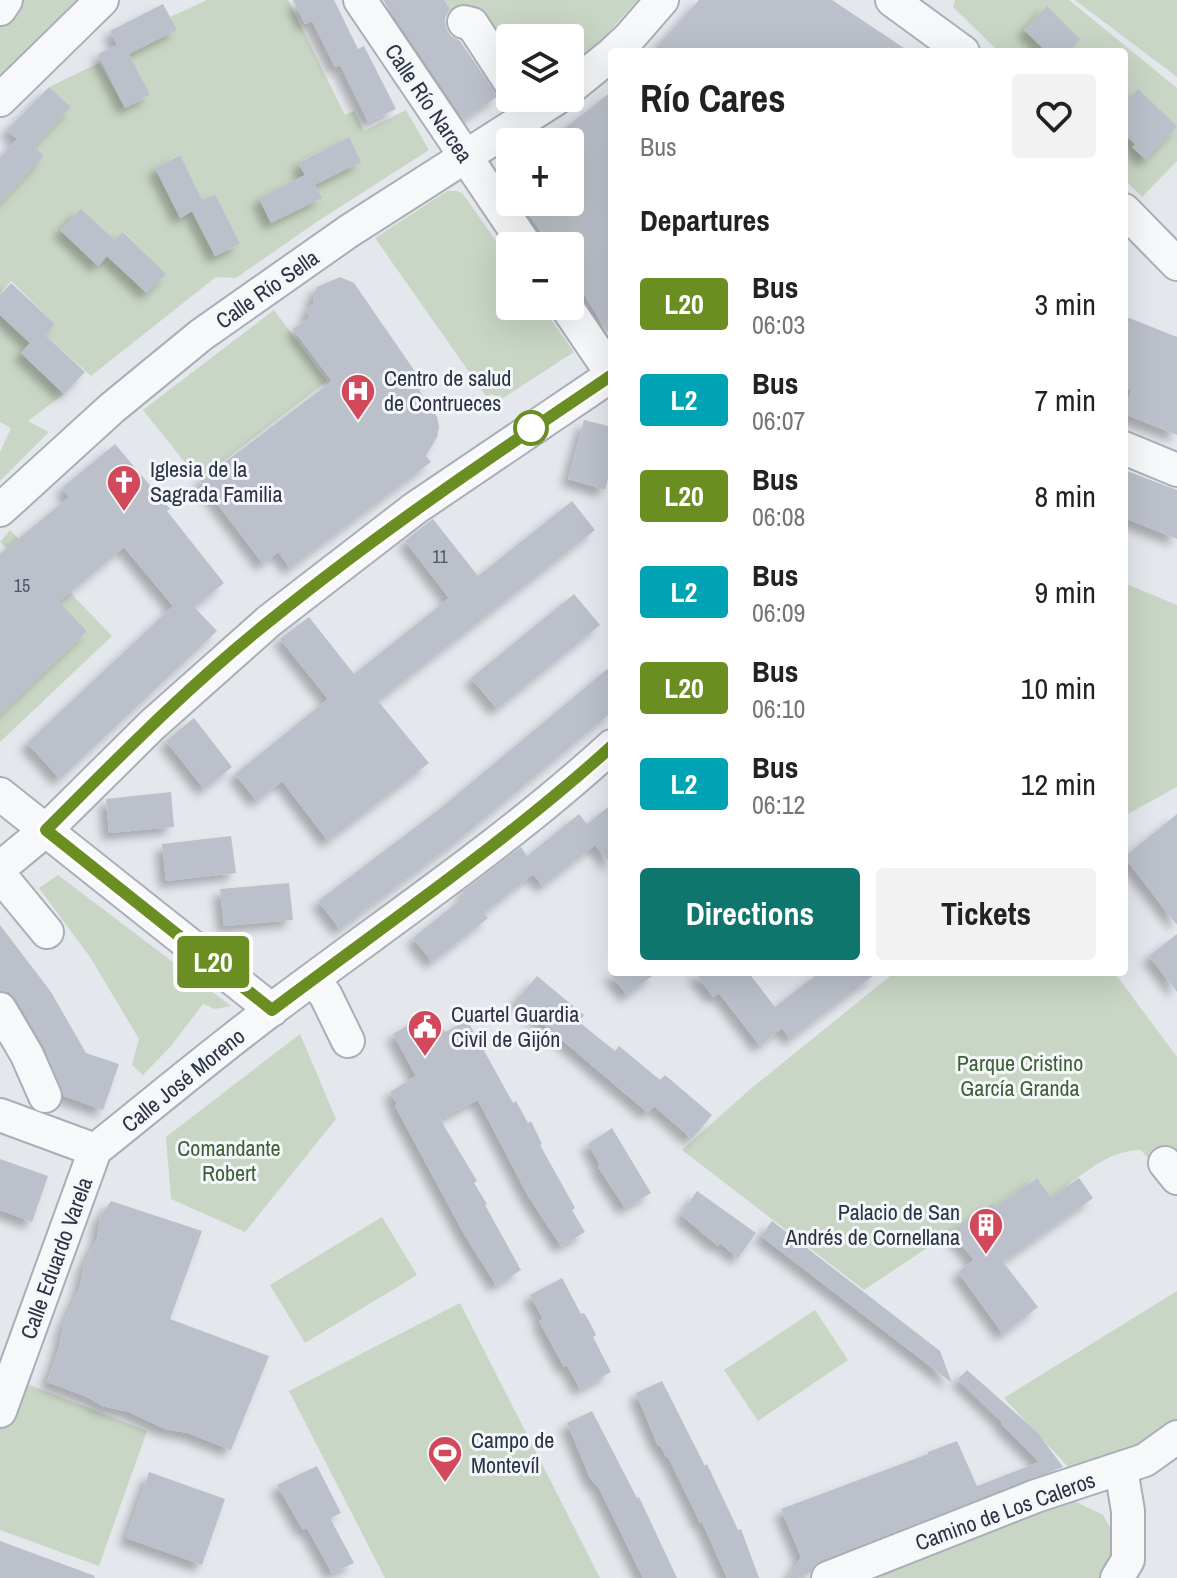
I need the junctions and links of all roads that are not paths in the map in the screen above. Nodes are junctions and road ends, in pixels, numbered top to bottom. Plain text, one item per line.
1 (6, 0) edge
2 (102, 0) edge
3 (360, 0) edge
4 (662, 0) edge
5 (909, 4) edge
6 (0, 9) edge
7 (464, 22) dead end
8 (618, 48) edge
9 (958, 48) edge
10 (608, 57) edge
11 (496, 61) edge
12 (584, 77) edge
13 (0, 100) edge
14 (526, 112) edge
15 (465, 156) junction
16 (1128, 220) edge
17 (517, 232) edge
18 (1177, 264) edge
19 (575, 320) edge
20 (608, 369) edge
21 (608, 378) edge
22 (1128, 450) edge
23 (1177, 470) edge
24 (0, 510) edge
25 (608, 750) edge
26 (0, 794) edge
27 (46, 830) junction
28 (0, 868) edge
29 (0, 875) edge
30 (47, 932) dead end
31 (314, 978) junction
32 (0, 1009) edge
33 (272, 1010) junction
34 (348, 1041) dead end
35 (45, 1096) dead end
36 (0, 1115) edge
37 (95, 1150) junction
38 (0, 1411) edge
39 (1177, 1437) edge
40 (1121, 1469) junction
41 (828, 1578) edge
42 (1117, 1578) edge

1 - 6 street
2 - 13 street
3 - 15 street, Calle Río Narcea
4 - 8 street
5 - 9 street
7 - 11 street
10 - 12 street
14 - 15 street, Calle Río Sella
15 - 17 street, Calle Río Narcea
15 - 24 street, Calle Río Sella
16 - 18 street
19 - 20 street
21 - 27 street
22 - 23 street
25 - 31 street, Calle José Moreno
26 - 27 street
27 - 28 street
27 - 33 street
29 - 30 street
31 - 33 street, Calle José Moreno
31 - 34 street
32 - 35 street
33 - 37 street, Calle José Moreno
36 - 37 street
37 - 38 street, Calle Eduardo Varela
39 - 40 street, Camino de Los Caleros
40 - 41 street, Camino de Los Caleros
40 - 42 street

